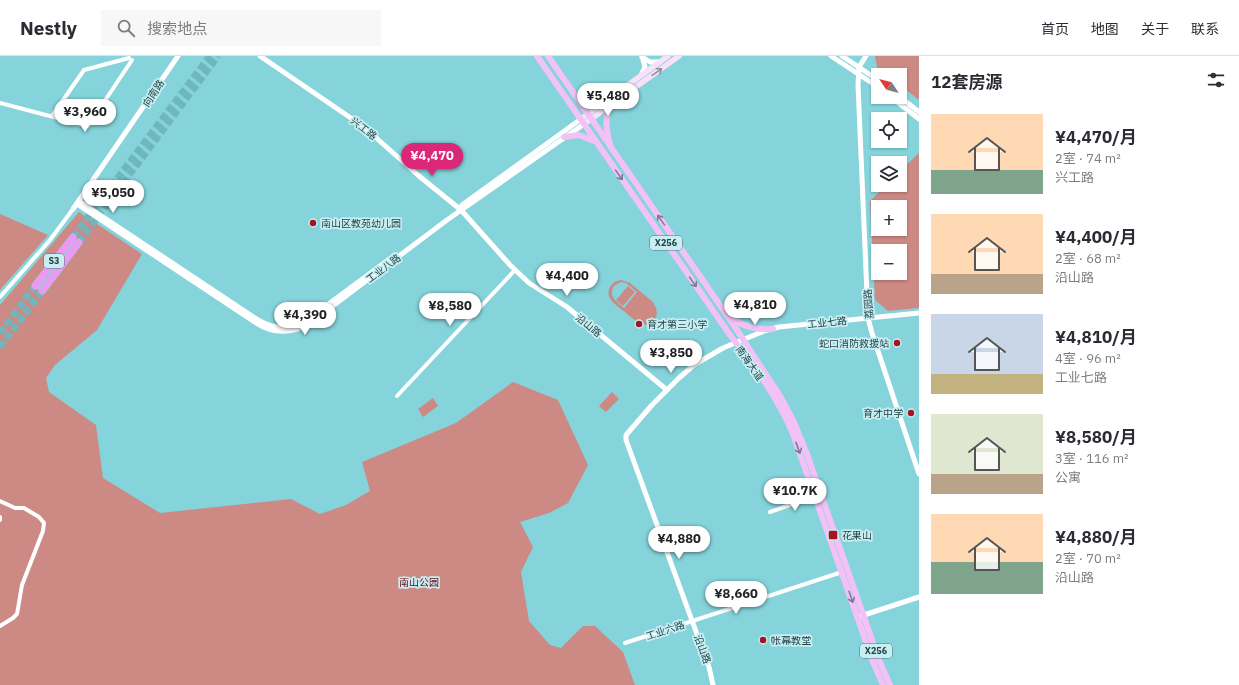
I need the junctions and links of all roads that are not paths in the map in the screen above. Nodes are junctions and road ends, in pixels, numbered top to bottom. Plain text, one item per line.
1 (178, 56) edge
2 (260, 56) edge
3 (537, 56) edge
4 (548, 56) edge
5 (642, 56) edge
6 (668, 56) edge
7 (679, 56) edge
8 (831, 56) edge
9 (842, 56) edge
10 (866, 56) edge
11 (660, 62) junction
12 (859, 68) junction
13 (858, 74) junction
14 (641, 76) junction
15 (871, 76) edge
16 (871, 83) edge
17 (614, 102) junction
18 (0, 103) edge
19 (907, 103) edge
20 (900, 104) edge
21 (919, 112) edge
22 (52, 116) junction
23 (589, 116) junction
24 (919, 119) edge
25 (582, 122) junction
26 (564, 137) junction
27 (597, 143) junction
28 (612, 149) junction
29 (76, 205) junction
30 (460, 209) junction
31 (73, 237) tunnel mouth
32 (79, 242) tunnel mouth
33 (515, 270) junction
34 (35, 286) tunnel mouth
35 (42, 291) tunnel mouth
36 (0, 297) edge
37 (723, 310) junction
38 (919, 313) edge
39 (868, 318) junction
40 (773, 329) junction
41 (743, 340) junction
42 (736, 343) junction
43 (667, 390) junction
44 (398, 396) dead end
45 (627, 433) joint
46 (919, 474) edge
47 (815, 496) junction
48 (0, 501) edge
49 (770, 512) dead end
50 (842, 572) junction
51 (919, 597) edge
52 (861, 616) junction
53 (693, 621) junction
54 (0, 626) edge
55 (626, 643) dead end
56 (713, 685) edge
57 (883, 685) edge
58 (890, 685) edge

1 - 29 street, 向南路
2 - 30 street, 兴工路
3 - 25 main road, 南海大道 / X256
4 - 23 main road, 南海大道 / X256
5 - 11 street
5 - 14 street
6 - 11 main road, 工业八路
17 -> 7 main road, 工业八路
8 - 13 street
9 - 12 street
10 - 12 street, 荔园路
11 - 14 main road, 工业八路
12 - 13 street, 荔园路
12 - 15 street
13 - 16 street
13 - 39 street, 荔园路
14 - 23 main road, 工业八路
17 - 23 main road, 工业八路
17 - 28 main road
18 - 22 street
19 - 21 street
20 - 24 street
22 - 22 street
23 - 25 main road, 工业八路
23 - 28 main road, 南海大道 / X256
25 - 26 street, 工业八路
25 - 27 main road, 南海大道 / X256
25 - 30 street, 工业八路
26 - 27 main road
26 - 30 street, 工业八路
27 -> 42 main road, 南海大道 / X256
37 -> 28 main road, 南海大道 / X256
29 - 30 street, 工业八路
29 - 36 street
30 - 33 street, 沿山路
31 - 34 highway, S3
32 - 35 highway, S3
33 - 43 street, 沿山路
33 - 44 street
37 - 40 main road
37 - 41 main road, 南海大道 / X256
38 - 39 street, 工业七路
39 - 40 street, 工业七路
39 - 46 street, 荔园路
40 - 41 street, 工业七路
41 - 42 street, 工业七路
41 - 52 main road, 南海大道 / X256
42 - 43 street, 工业七路
42 -> 47 main road, 南海大道 / X256
43 - 45 street, 工业七路
45 - 53 street, 沿山路
47 - 49 street
47 - 50 main road, 南海大道 / X256
48 - 54 street
50 -> 52 main road, 南海大道 / X256
50 - 53 street, 工业六路
51 - 52 street
52 - 57 main road, 南海大道 / X256
52 - 58 main road, 南海大道 / X256
53 - 55 street, 工业六路
53 - 56 street, 沿山路

